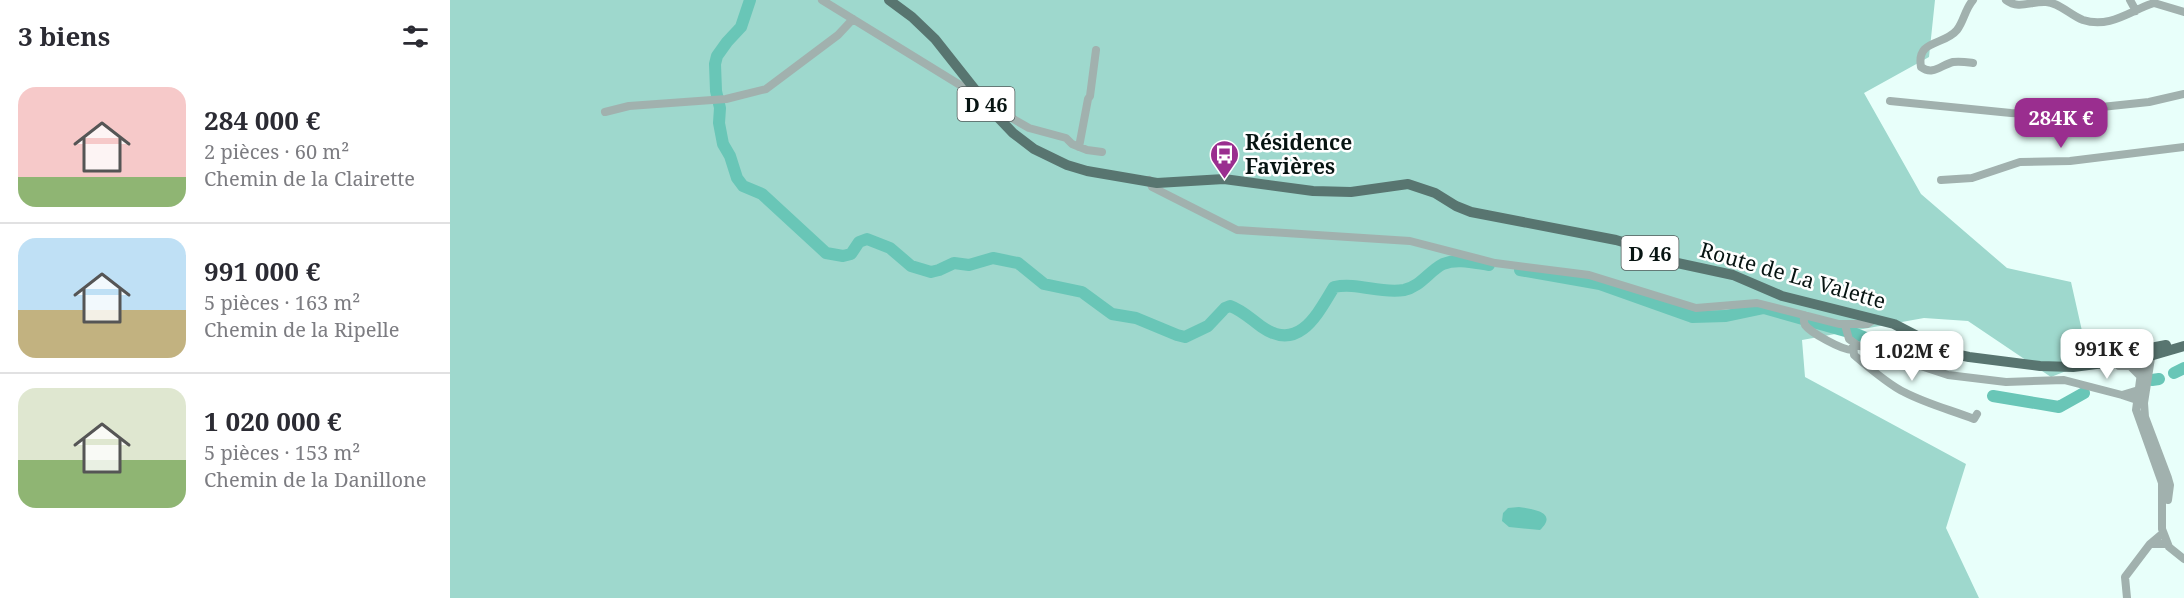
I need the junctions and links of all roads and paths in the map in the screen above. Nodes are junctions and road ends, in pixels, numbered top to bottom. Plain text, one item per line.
1 (822, 0) edge
2 (889, 0) edge
3 (1972, 0) edge
4 (2006, 0) edge
5 (2130, 0) edge
6 (2053, 2) edge
7 (2136, 11) junction
8 (2184, 12) edge
9 (853, 19) junction
10 (1096, 50) dead end
11 (1973, 63) dead end
12 (977, 91) junction
13 (2184, 94) edge
14 (1890, 101) dead end
15 (992, 111) junction
16 (605, 112) dead end
17 (1079, 147) junction
18 (2184, 147) edge
19 (1102, 152) dead end
20 (1149, 180) junction
21 (1941, 180) dead end
22 (1804, 318) junction
23 (1875, 319) junction
24 (1846, 329) junction
25 (2184, 340) edge
26 (1853, 346) junction
27 (2176, 347) edge
28 (2147, 356) junction
29 (2104, 357) junction
30 (2052, 367) junction
31 (2083, 367) junction
32 (2141, 376) junction
33 (2142, 389) junction
34 (2122, 395) junction
35 (2140, 401) junction
36 (1977, 414) dead end
37 (2163, 533) junction
38 (2150, 544) junction
39 (2167, 544) junction
40 (2184, 559) edge
41 (2127, 598) edge

1 - 9 street
2 - 12 main road, Route de La Valette / D 46
3 - 11 street
4 - 6 street
5 - 7 street
6 - 7 street
7 - 8 street
9 - 12 street
9 - 16 street
10 - 17 street
12 - 15 main road, Route de La Valette / D 46
13 - 14 street
15 - 17 street
15 - 20 main road, Route de La Valette / D 46
17 - 19 street
18 - 21 street
20 - 22 street
20 - 23 main road, Route de La Valette / D 46
22 - 24 street
22 - 26 street
23 - 24 street
23 - 30 main road, Route de La Valette / D 46
24 - 26 street
25 - 27 main road, Route de La Valette / D 46
26 - 34 street
26 - 36 street
27 - 28 main road, D 46
27 - 29 main road, Route de La Valette / D 46
28 - 29 street
28 - 31 main road, Route de La Valette / D 46
28 - 32 street
28 - 33 street
29 - 30 main road, Route de La Valette / D 46
30 - 31 main road, Route de La Valette / D 46
31 - 32 street
32 - 33 street
33 - 34 street
33 - 35 street
34 - 35 street
35 - 37 street
37 - 38 street
37 - 39 street
38 - 39 street
38 - 41 street
39 - 40 street

